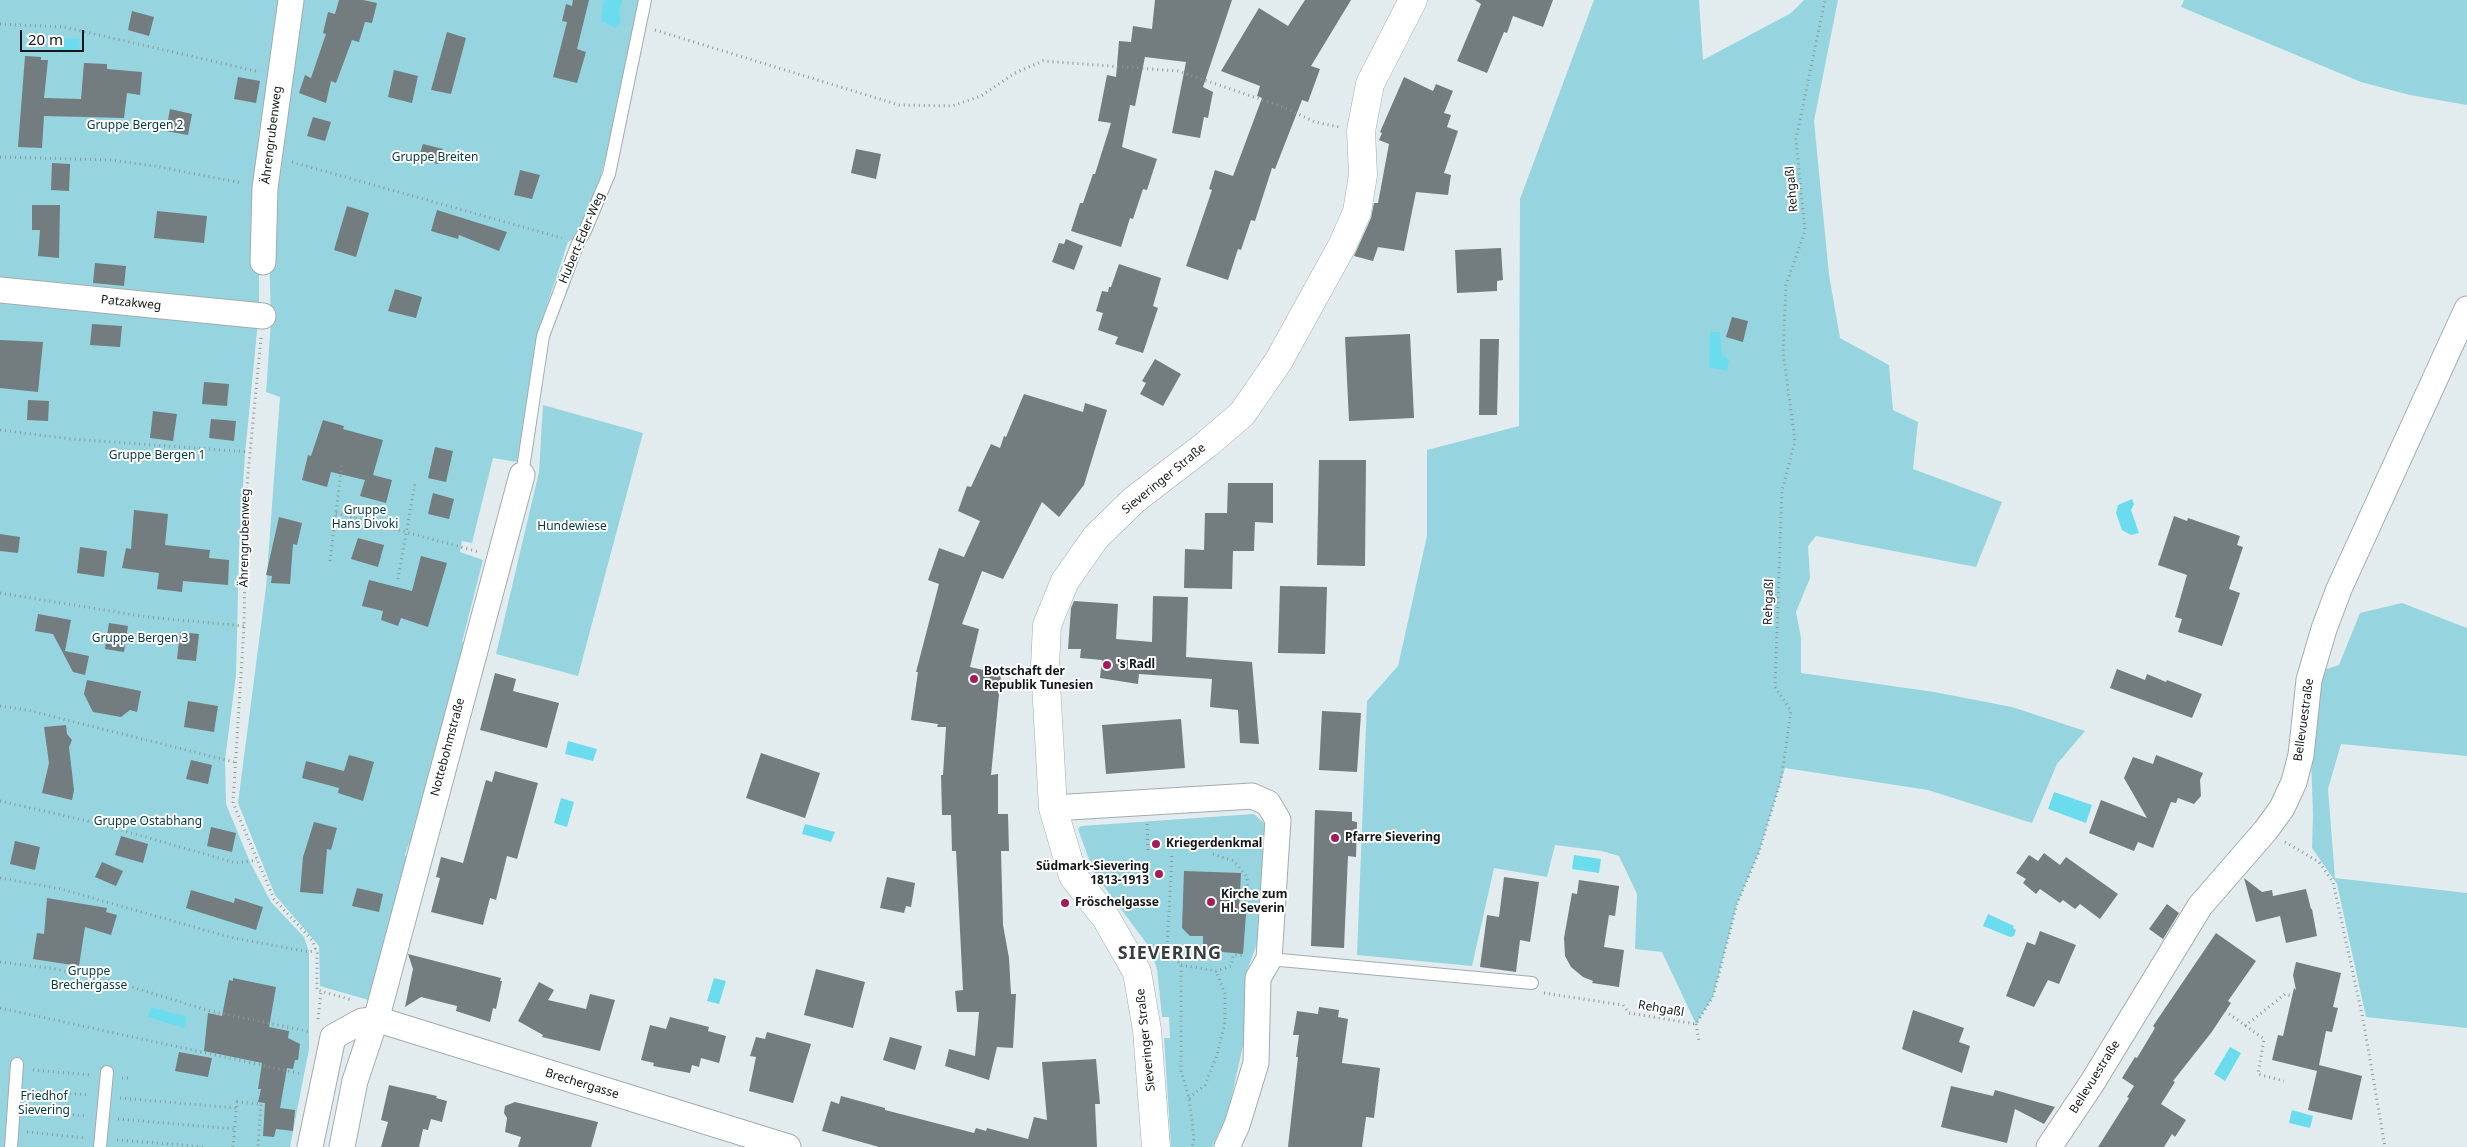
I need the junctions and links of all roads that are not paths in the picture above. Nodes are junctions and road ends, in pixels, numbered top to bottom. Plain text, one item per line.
1 (291, 0) edge
2 (645, 0) edge
3 (1413, 0) edge
4 (263, 262) dead end
5 (0, 290) edge
6 (2467, 309) edge
7 (263, 316) road end
8 (522, 475) joint
9 (1052, 808) junction
10 (1269, 959) junction
11 (1532, 983) dead end
12 (378, 1014) junction
13 (17, 1066) road end
14 (107, 1074) road end
15 (721, 1138) edge
16 (11, 1147) edge
17 (100, 1147) edge
18 (310, 1147) edge
19 (342, 1147) edge
20 (788, 1147) edge
21 (1156, 1147) edge
22 (1227, 1147) edge
23 (2050, 1147) edge

1 - 4 street, Ährengrubenweg
2 - 8 lane, Hubert-Eder-Weg
3 - 9 main road, Sieveringer Straße
5 - 7 street, Patzakweg
6 - 23 street, Bellevuestraße
8 - 12 street, Nottebohmstraße
9 - 10 street
9 - 21 main road, Sieveringer Straße
10 - 11 lane
10 - 22 street
12 - 15 street, Brechergasse
12 - 18 street
12 - 19 street, Nottebohmstraße
13 - 16 lane
14 - 17 lane
15 - 20 street, Brechergasse

